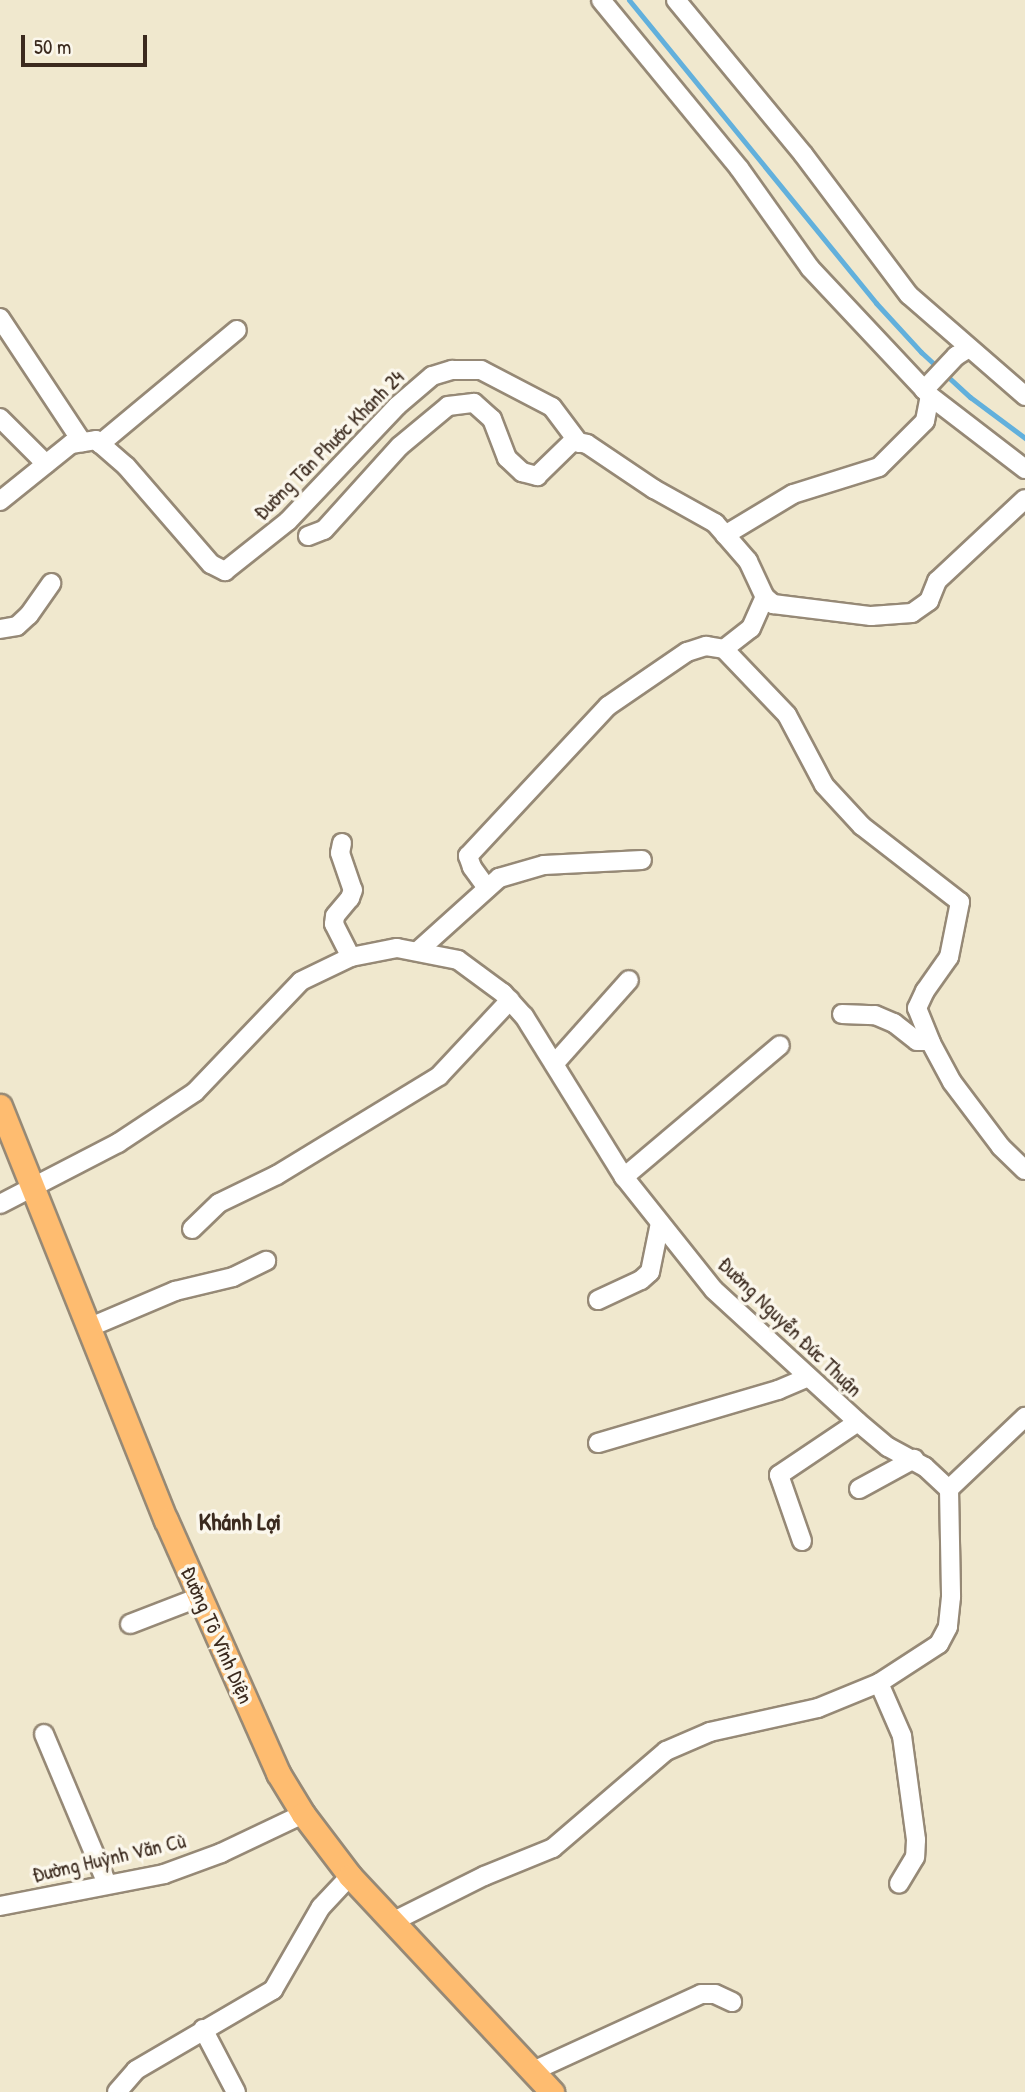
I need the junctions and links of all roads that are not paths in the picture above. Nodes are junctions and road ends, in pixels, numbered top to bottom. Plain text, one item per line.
1 (601, 0) edge
2 (676, 0) edge
3 (0, 318) edge
4 (237, 330) dead end
5 (962, 352) junction
6 (928, 390) junction
7 (1025, 396) edge
8 (0, 418) edge
9 (91, 443) junction
10 (579, 443) junction
11 (46, 464) junction
12 (1025, 469) edge
13 (1025, 499) edge
14 (0, 501) edge
15 (725, 535) junction
16 (307, 536) dead end
17 (51, 583) dead end
18 (765, 597) junction
19 (0, 629) edge
20 (724, 649) junction
21 (342, 843) dead end
22 (642, 860) dead end
23 (487, 888) junction
24 (419, 950) junction
25 (351, 957) junction
26 (629, 980) dead end
27 (510, 1000) junction
28 (842, 1014) dead end
29 (930, 1041) junction
30 (780, 1045) dead end
31 (555, 1063) junction
32 (0, 1106) edge
33 (1025, 1170) edge
34 (624, 1177) junction
35 (31, 1186) junction
36 (0, 1204) edge
37 (660, 1223) junction
38 (192, 1229) dead end
39 (267, 1261) dead end
40 (598, 1300) dead end
41 (89, 1328) junction
42 (806, 1378) junction
43 (1025, 1417) edge
44 (858, 1422) junction
45 (598, 1443) dead end
46 (914, 1459) junction
47 (859, 1489) dead end
48 (949, 1489) junction
49 (802, 1541) dead end
50 (200, 1597) junction
51 (130, 1623) dead end
52 (879, 1683) junction
53 (44, 1734) dead end
54 (303, 1814) junction
55 (350, 1875) junction
56 (107, 1884) junction
57 (899, 1884) dead end
58 (0, 1906) edge
59 (392, 1922) junction
60 (732, 2002) dead end
61 (203, 2029) junction
62 (531, 2072) junction
63 (117, 2092) edge
64 (236, 2092) edge
65 (552, 2092) edge

1 - 6 street
2 - 5 street
3 - 9 street
4 - 9 street
5 - 6 street
5 - 7 street
6 - 12 street
6 - 15 street
8 - 11 street
9 - 10 street, Đường Tân Phước Khánh 24
9 - 11 street
10 - 15 street
10 - 16 street
11 - 14 street
13 - 18 street
15 - 18 street
17 - 19 street
18 - 20 street
20 - 23 street
20 - 29 street
21 - 25 street
22 - 23 street
23 - 24 street
24 - 25 street, Đường Nguyễn Đức Thuận
24 - 27 street, Đường Nguyễn Đức Thuận
25 - 35 street, Đường Nguyễn Đức Thuận
26 - 31 street
27 - 31 street, Đường Nguyễn Đức Thuận
27 - 38 street
28 - 29 street
29 - 33 street
30 - 34 street
31 - 34 street, Đường Nguyễn Đức Thuận
32 - 35 main road, Đường Tô Vĩnh Diện
34 - 37 street, Đường Nguyễn Đức Thuận
35 - 36 street, Đường Nguyễn Đức Thuận
35 - 41 main road, Đường Tô Vĩnh Diện
37 - 40 street
37 - 42 street, Đường Nguyễn Đức Thuận
39 - 41 street
41 - 50 main road, Đường Tô Vĩnh Diện
42 - 44 street, Đường Nguyễn Đức Thuận
42 - 45 street
43 - 48 street
44 - 46 street, Đường Nguyễn Đức Thuận
44 - 49 street
46 - 47 street
46 - 48 street, Đường Nguyễn Đức Thuận
48 - 52 street
50 - 51 street
50 - 54 main road, Đường Tô Vĩnh Diện
52 - 57 street
52 - 59 street
53 - 56 street
54 - 55 main road, Đường Tô Vĩnh Diện
54 - 56 street, Đường Huỳnh Văn Cù
55 - 59 main road, Đường Tô Vĩnh Diện
55 - 61 street
56 - 58 street, Đường Huỳnh Văn Cù
59 - 62 main road, Đường Tô Vĩnh Diện
60 - 62 street
61 - 63 street
61 - 64 street
62 - 65 main road, Đường Tô Vĩnh Diện

